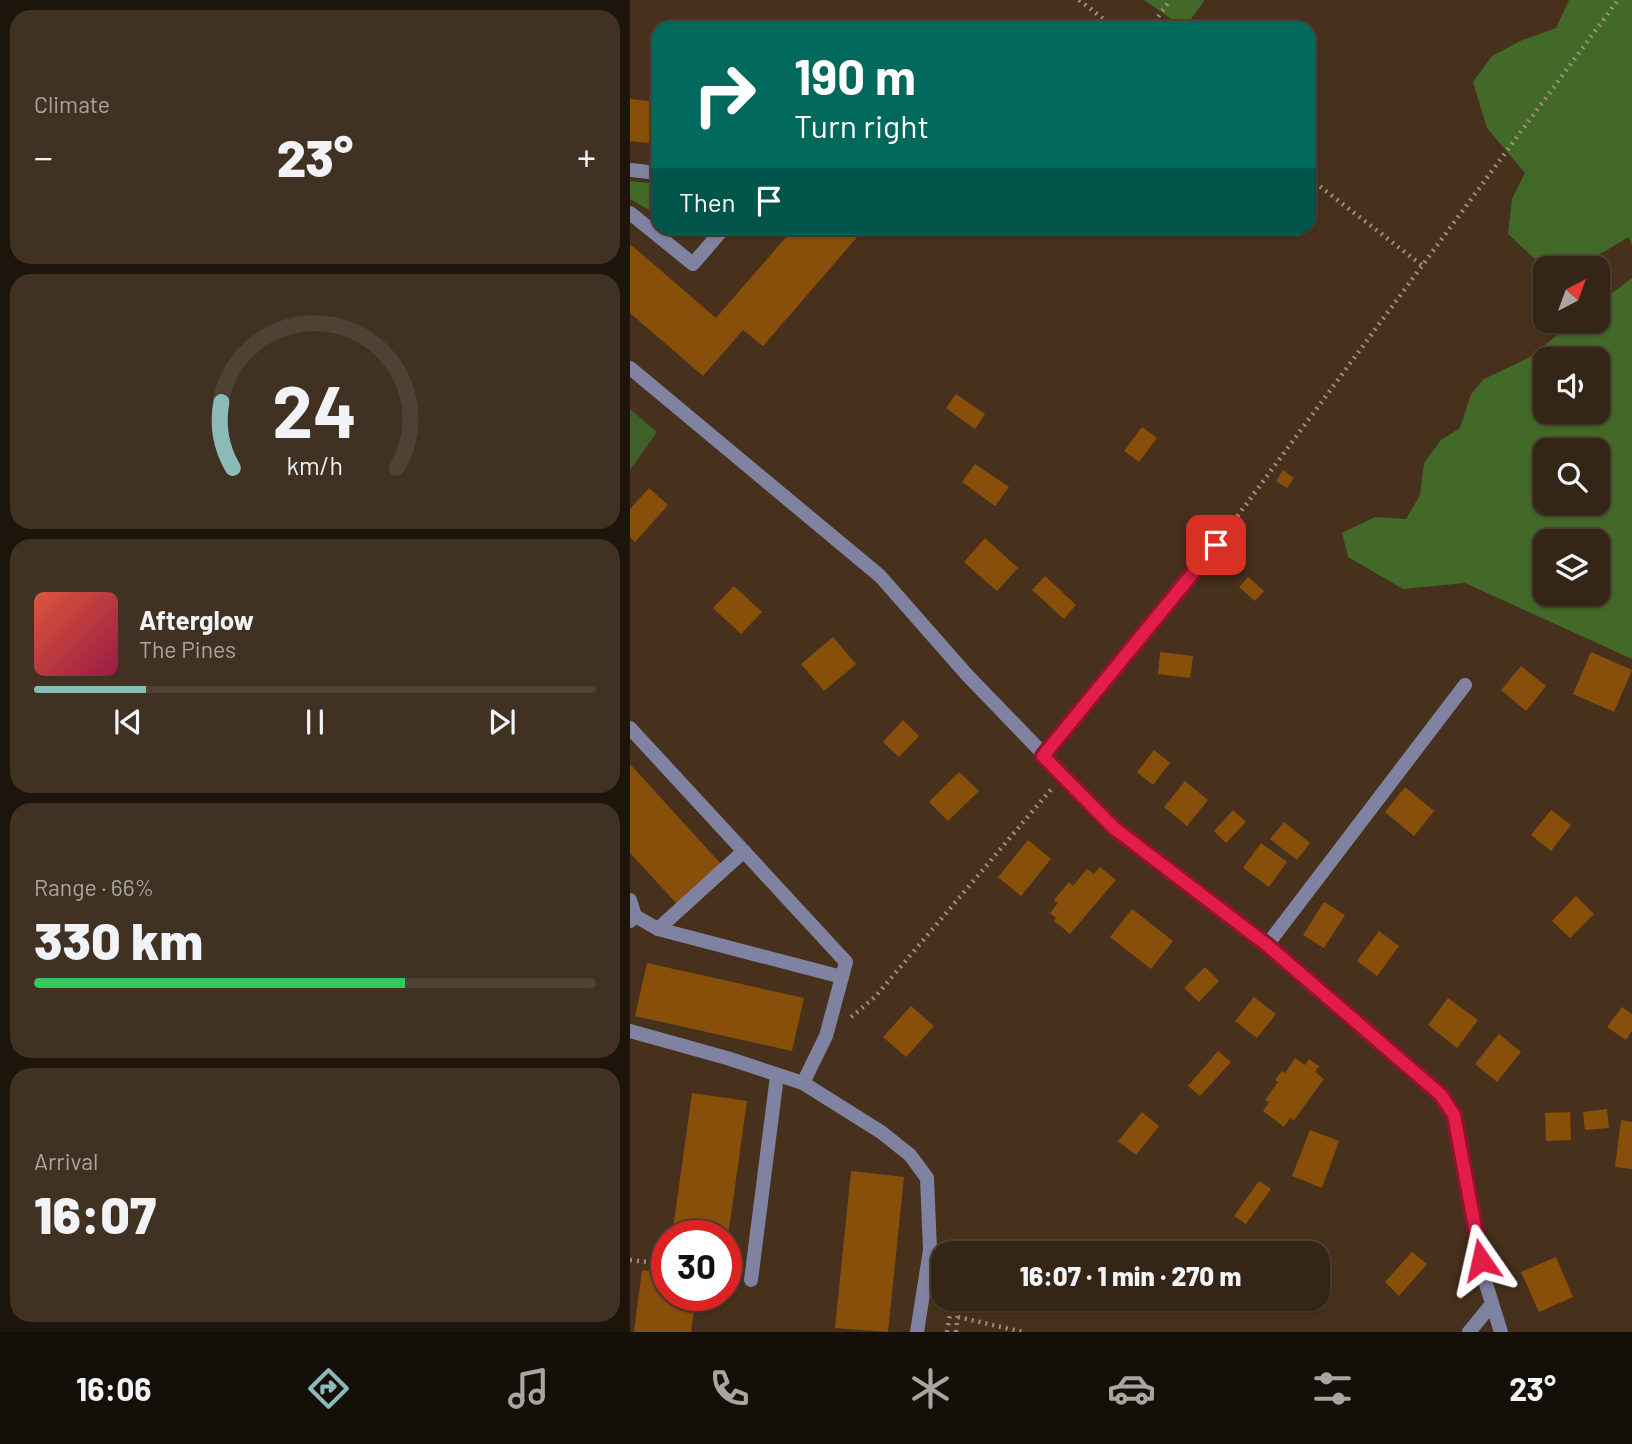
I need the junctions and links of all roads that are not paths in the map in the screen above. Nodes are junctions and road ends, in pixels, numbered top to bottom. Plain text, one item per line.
1 (630, 170) edge
2 (651, 172) edge
3 (630, 213) edge
4 (651, 230) edge
5 (657, 235) edge
6 (718, 235) edge
7 (630, 368) edge
8 (1216, 545) road end
9 (1465, 685) dead end
10 (630, 728) edge
11 (1043, 756) junction
12 (744, 851) junction
13 (630, 900) edge
14 (632, 918) edge
15 (658, 929) junction
16 (1267, 945) junction
17 (842, 977) junction
18 (630, 1031) edge
19 (777, 1076) junction
20 (803, 1083) junction
21 (751, 1280) dead end
22 (1492, 1304) junction
23 (917, 1332) edge
24 (1469, 1332) edge
25 (1501, 1332) edge

1 - 2 street
3 - 4 street
5 - 6 street
7 - 11 street
8 - 11 street
9 - 16 street
10 - 12 street
11 - 16 street
12 - 15 street
12 - 17 street
13 - 14 street
14 - 15 street
15 - 17 street
16 - 22 street
17 - 20 street
18 - 19 street
19 - 20 street
19 - 21 street
20 - 23 street
22 - 24 street
22 - 25 street

